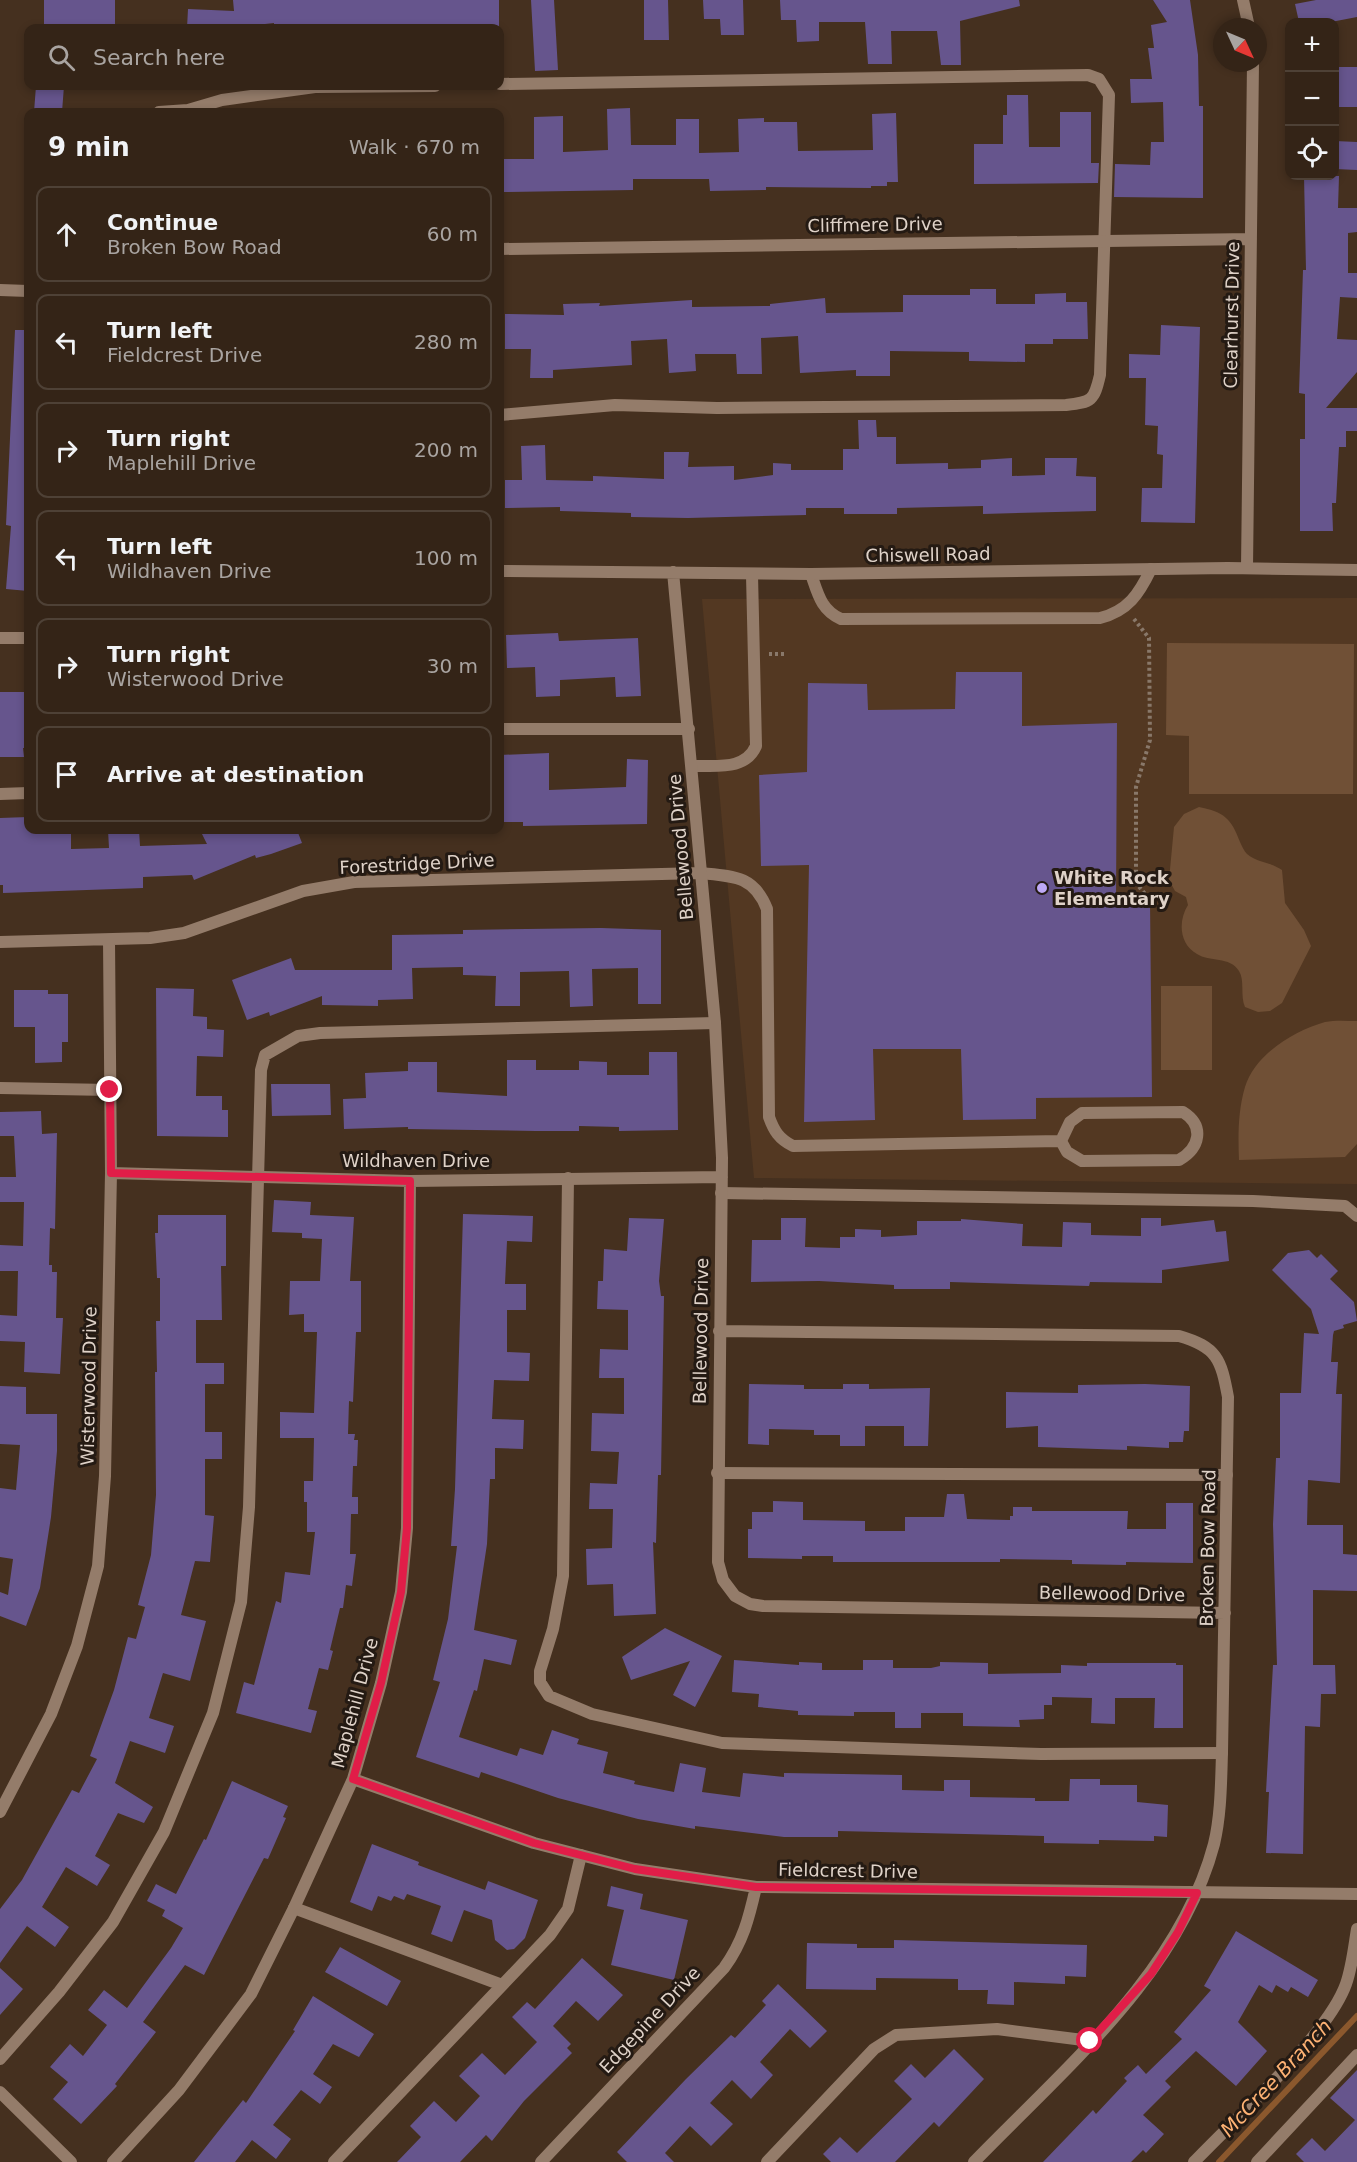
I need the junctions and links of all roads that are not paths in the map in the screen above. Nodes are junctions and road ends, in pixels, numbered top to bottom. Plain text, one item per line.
1 (1243, 0) edge
2 (1247, 18) edge
3 (1253, 72) edge
4 (504, 84) edge
5 (294, 90) edge
6 (195, 108) edge
7 (1251, 239) junction
8 (1104, 240) junction
9 (504, 249) edge
10 (0, 290) edge
11 (24, 291) edge
12 (504, 416) edge
13 (1247, 568) junction
14 (1151, 569) junction
15 (1357, 570) edge
16 (504, 571) edge
17 (673, 572) junction
18 (752, 574) junction
19 (811, 574) junction
20 (0, 638) edge
21 (24, 638) edge
22 (504, 729) edge
23 (689, 729) junction
24 (693, 766) junction
25 (24, 793) edge
26 (0, 794) edge
27 (700, 873) junction
28 (109, 940) junction
29 (0, 942) edge
30 (715, 1023) junction
31 (0, 1088) edge
32 (110, 1090) junction
33 (1061, 1141) junction
34 (111, 1173) junction
35 (256, 1178) junction
36 (568, 1178) junction
37 (722, 1178) junction
38 (410, 1181) junction
39 (721, 1193) junction
40 (1357, 1216) edge
41 (718, 1331) junction
42 (717, 1473) junction
43 (1227, 1475) junction
44 (1225, 1613) junction
45 (1222, 1753) junction
46 (353, 1779) junction
47 (0, 1812) edge
48 (581, 1855) junction
49 (756, 1887) junction
50 (1197, 1893) junction
51 (1357, 1894) edge
52 (294, 1908) junction
53 (1357, 1929) edge
54 (502, 1984) junction
55 (1090, 2041) junction
56 (1357, 2055) edge
57 (0, 2059) edge
58 (0, 2092) edge
59 (71, 2162) edge
60 (113, 2162) edge
61 (334, 2162) edge
62 (541, 2162) edge
63 (767, 2162) edge
64 (974, 2162) edge
65 (1194, 2162) edge
66 (1257, 2162) edge

1 - 2 street
3 - 7 street, Clearhurst Drive
4 - 8 street
5 - 6 street
7 - 8 street, Cliffmere Drive
7 - 13 street, Clearhurst Drive
8 - 9 street, Cliffmere Drive
8 - 12 street
10 - 11 street
13 - 14 street, Chiswell Road
13 - 15 street, Chiswell Road
14 - 19 street, Chiswell Road
14 - 19 street
16 - 17 street, Chiswell Road
17 - 18 street, Chiswell Road
17 - 23 street, Bellewood Drive
18 - 19 street, Chiswell Road
18 - 24 street
20 - 21 street
22 - 23 street
23 - 24 street, Bellewood Drive
24 - 27 street, Bellewood Drive
25 - 26 street
27 - 28 street, Forestridge Drive
27 - 30 street, Bellewood Drive
27 - 33 street, Forestridge Drive
28 - 29 street, Forestridge Drive
28 - 32 street, Wisterwood Drive
30 - 35 street
30 - 37 street, Bellewood Drive
31 - 32 street
32 - 34 street, Wisterwood Drive
33 - 33 street
34 - 35 street, Wildhaven Drive
34 - 47 street, Wisterwood Drive
35 - 38 street, Wildhaven Drive
35 - 57 street
36 - 37 street, Wildhaven Drive
36 - 38 street, Wildhaven Drive
36 - 45 street
37 - 39 street, Bellewood Drive
38 - 46 street, Maplehill Drive
39 - 40 street
39 - 41 street, Bellewood Drive
41 - 42 street, Bellewood Drive
41 - 43 street, Broken Bow Road
42 - 43 street
42 - 44 street, Bellewood Drive
43 - 44 street, Broken Bow Road
44 - 45 street, Broken Bow Road
45 - 50 street, Broken Bow Road
46 - 48 street, Fieldcrest Drive
46 - 52 street, Maplehill Drive
48 - 49 street, Fieldcrest Drive
48 - 54 street
49 - 50 street, Fieldcrest Drive
49 - 62 street, Edgepine Drive
50 - 51 street, Fieldcrest Drive
50 - 55 street, Broken Bow Road
52 - 54 street
52 - 60 street, Maplehill Drive
53 - 65 street
54 - 61 street
55 - 63 street
55 - 64 street, Broken Bow Road
56 - 66 street
58 - 59 street

